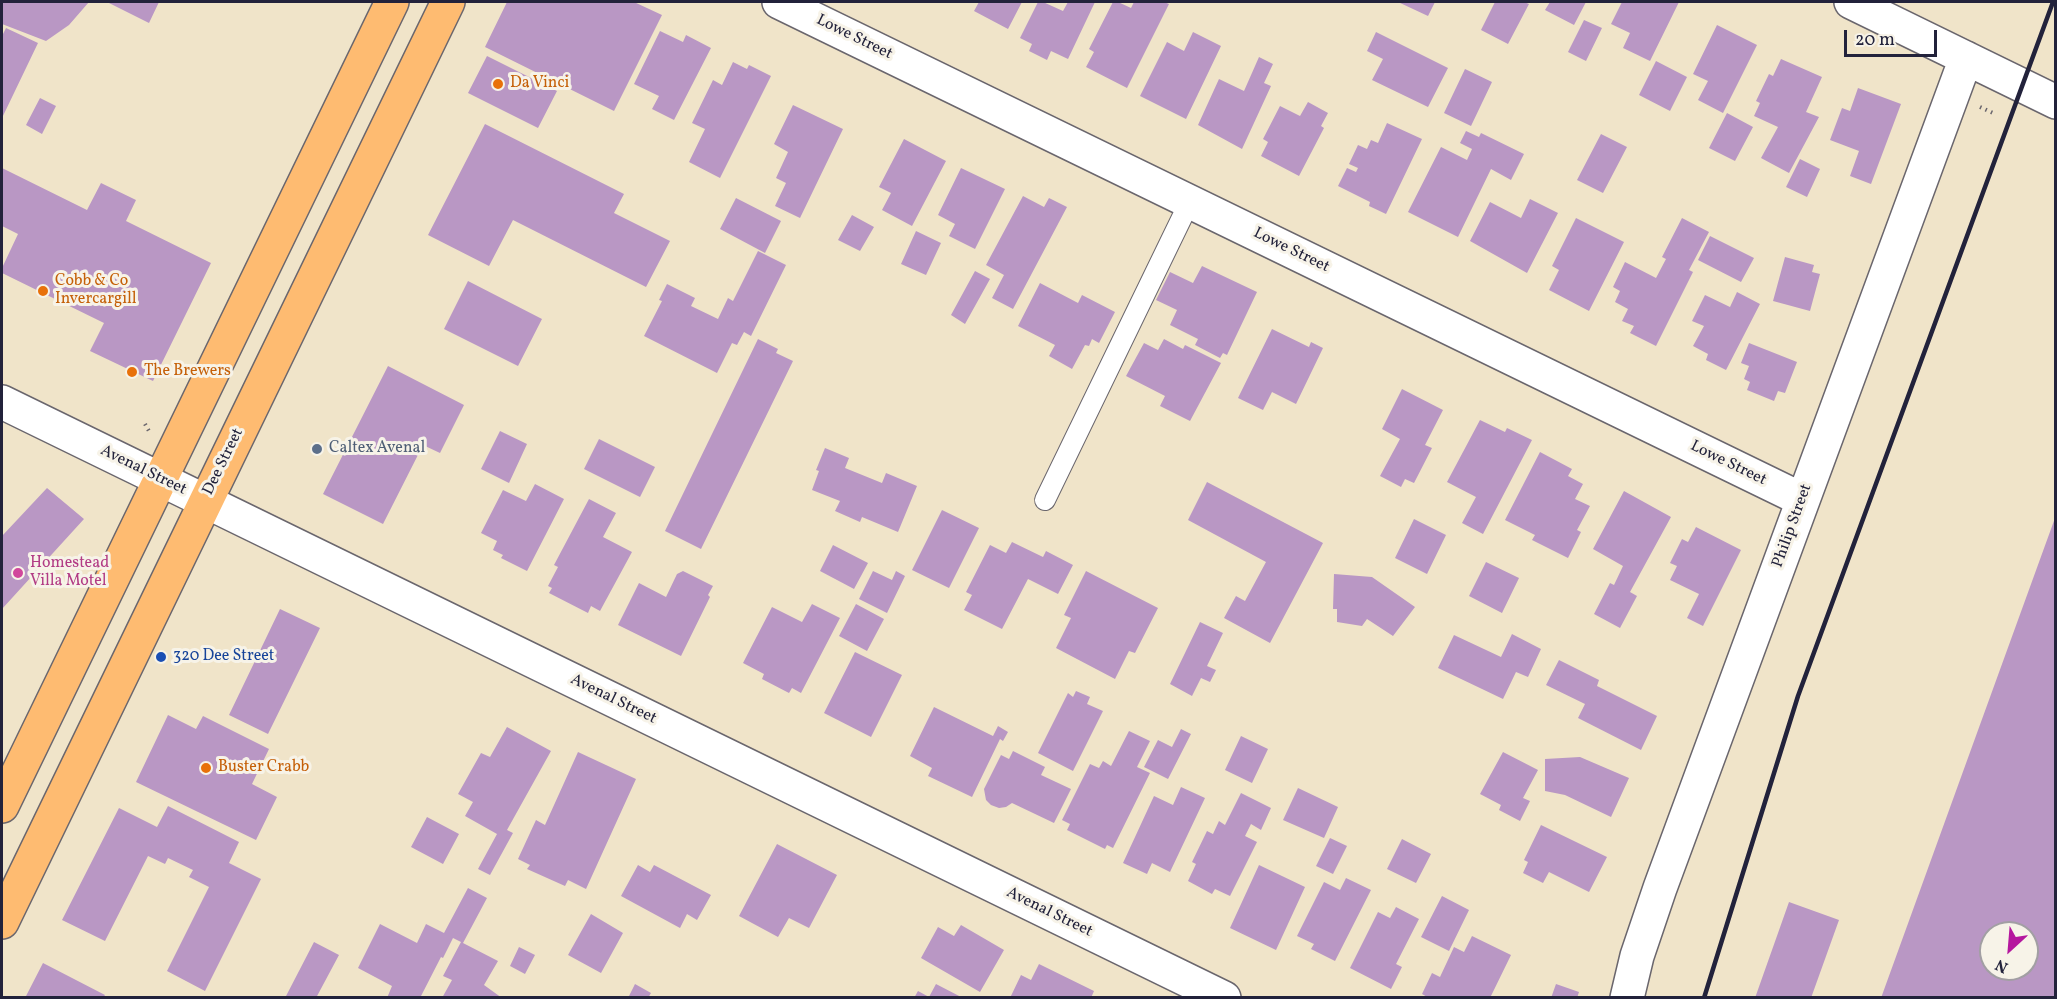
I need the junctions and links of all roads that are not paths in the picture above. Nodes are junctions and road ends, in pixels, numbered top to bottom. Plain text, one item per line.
1 (392, 2) edge
2 (448, 2) edge
3 (780, 2) edge
4 (1851, 2) edge
5 (1966, 58) junction
6 (2055, 102) edge
7 (1190, 201) junction
8 (2, 402) edge
9 (160, 479) junction
10 (1045, 500) dead end
11 (1803, 500) junction
12 (205, 501) junction
13 (2, 806) edge
14 (2, 922) edge
15 (1224, 998) edge
16 (1627, 998) edge

1 - 9 main road
2 - 12 main road, Dee Street
3 - 7 street, Lowe Street
4 - 5 street
5 - 6 street
5 - 11 street, Philip Street
7 - 10 lane
7 - 11 street, Lowe Street
8 - 9 street, Avenal Street
9 - 12 street, Avenal Street
9 - 13 main road
11 - 16 street, Philip Street
12 - 14 main road, Dee Street
12 - 15 street, Avenal Street

